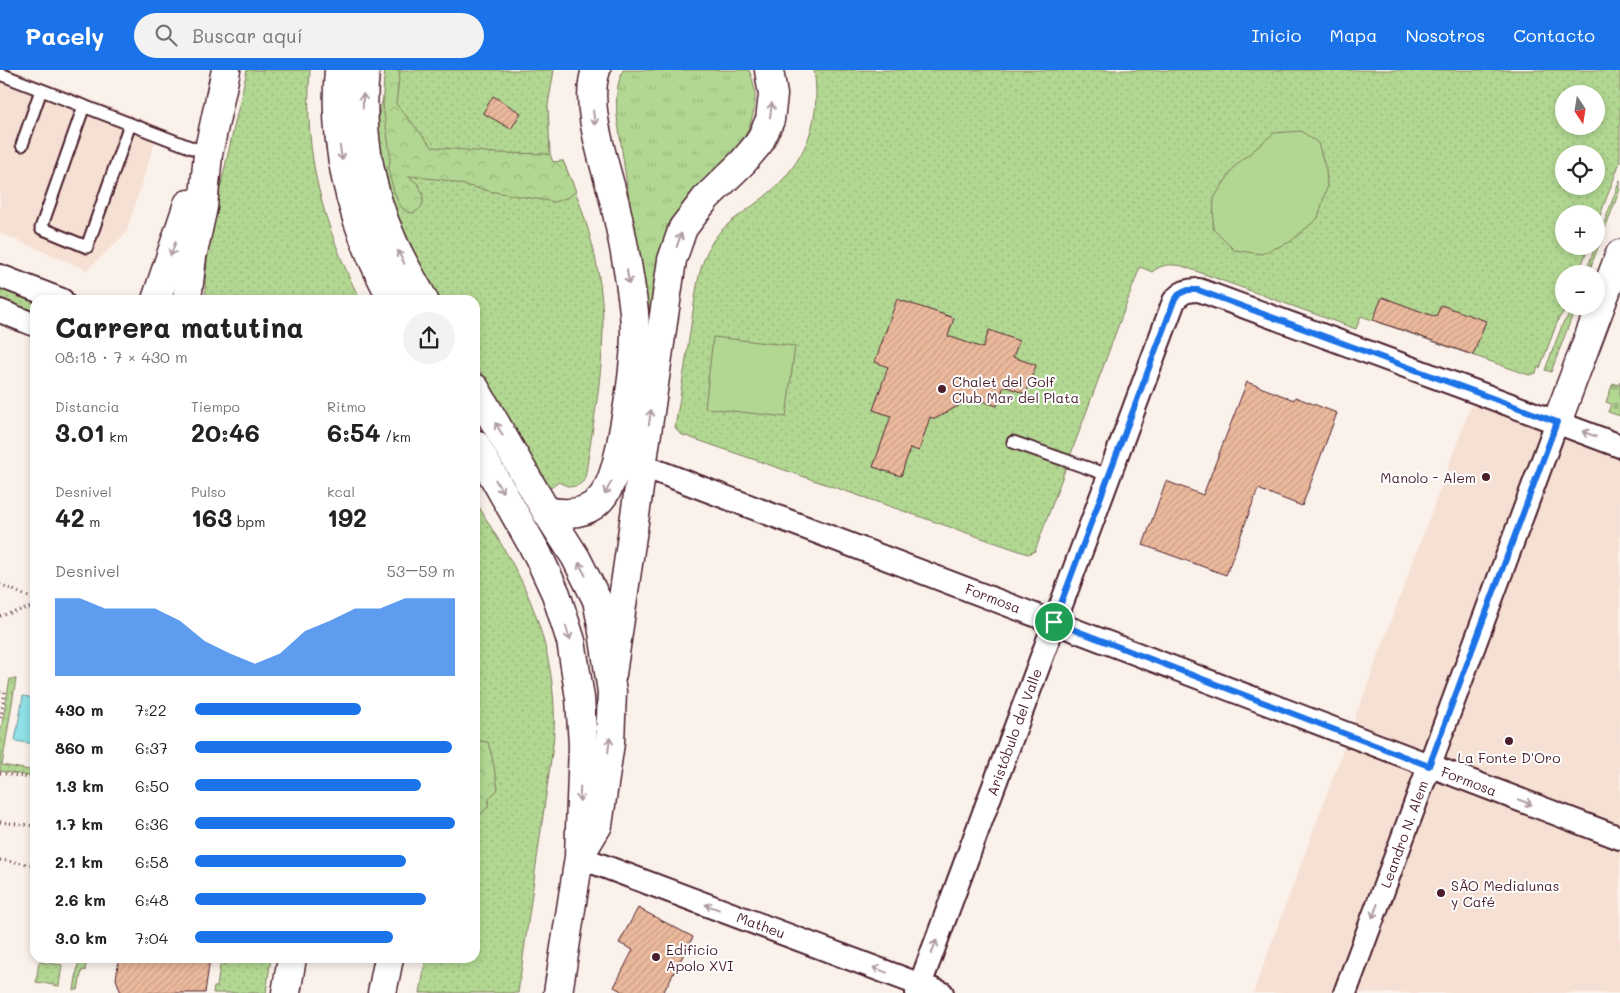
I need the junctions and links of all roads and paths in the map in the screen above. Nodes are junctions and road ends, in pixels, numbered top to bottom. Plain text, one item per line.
1 (226, 70) edge
2 (339, 70) edge
3 (365, 70) edge
4 (596, 70) edge
5 (769, 70) edge
6 (0, 74) edge
7 (41, 90) junction
8 (84, 106) junction
9 (130, 124) junction
10 (22, 145) dead end
11 (208, 154) junction
12 (1620, 254) edge
13 (0, 276) edge
14 (49, 295) edge
15 (158, 295) edge
16 (188, 295) edge
17 (390, 295) edge
18 (421, 295) edge
19 (0, 311) edge
20 (30, 323) edge
21 (480, 397) edge
22 (1557, 422) junction
23 (1013, 442) dead end
24 (1620, 446) edge
25 (480, 453) edge
26 (631, 461) junction
27 (1108, 476) junction
28 (546, 511) junction
29 (0, 584) edge
30 (30, 598) edge
31 (30, 607) edge
32 (0, 616) edge
33 (1054, 622) junction
34 (611, 682) junction
35 (0, 692) edge
36 (0, 721) edge
37 (1429, 766) junction
38 (0, 773) edge
39 (30, 778) edge
40 (0, 822) edge
41 (30, 825) edge
42 (1620, 838) edge
43 (579, 857) junction
44 (0, 860) edge
45 (30, 864) edge
46 (291, 963) edge
47 (387, 963) edge
48 (918, 989) edge
49 (286, 993) edge
50 (382, 993) edge
51 (558, 993) edge
52 (942, 993) edge
53 (1345, 993) edge

1 - 11 main road
2 -> 17 main road
18 -> 3 main road
4 -> 26 main road
26 -> 5 main road
6 - 7 lane
7 - 8 lane
7 - 10 lane
8 - 9 lane
8 - 9 lane
9 - 11 lane
11 -> 15 main road
11 - 16 main road
12 - 22 main road, Leandro N. Alem
13 - 14 street
19 - 20 street
28 -> 21 main road
24 -> 22 street
22 - 27 street, Aristóbulo del Valle
22 - 37 street, Leandro N. Alem
23 - 27 lane
25 -> 43 main road
26 -> 28 main road
26 - 33 street, Formosa
26 - 34 main road
27 - 33 street, Aristóbulo del Valle
34 -> 28 main road
29 - 30 path
31 - 32 path
33 - 37 street, Formosa
48 -> 33 street, Aristóbulo del Valle
43 -> 34 main road
35 - 36 path
37 -> 42 street, Formosa
37 -> 53 street, Leandro N. Alem
38 - 39 path
40 - 41 path
48 -> 43 street, Matheu
43 - 51 main road
44 - 45 path
46 - 49 main road
47 - 50 main road
48 - 52 street, Matheu

